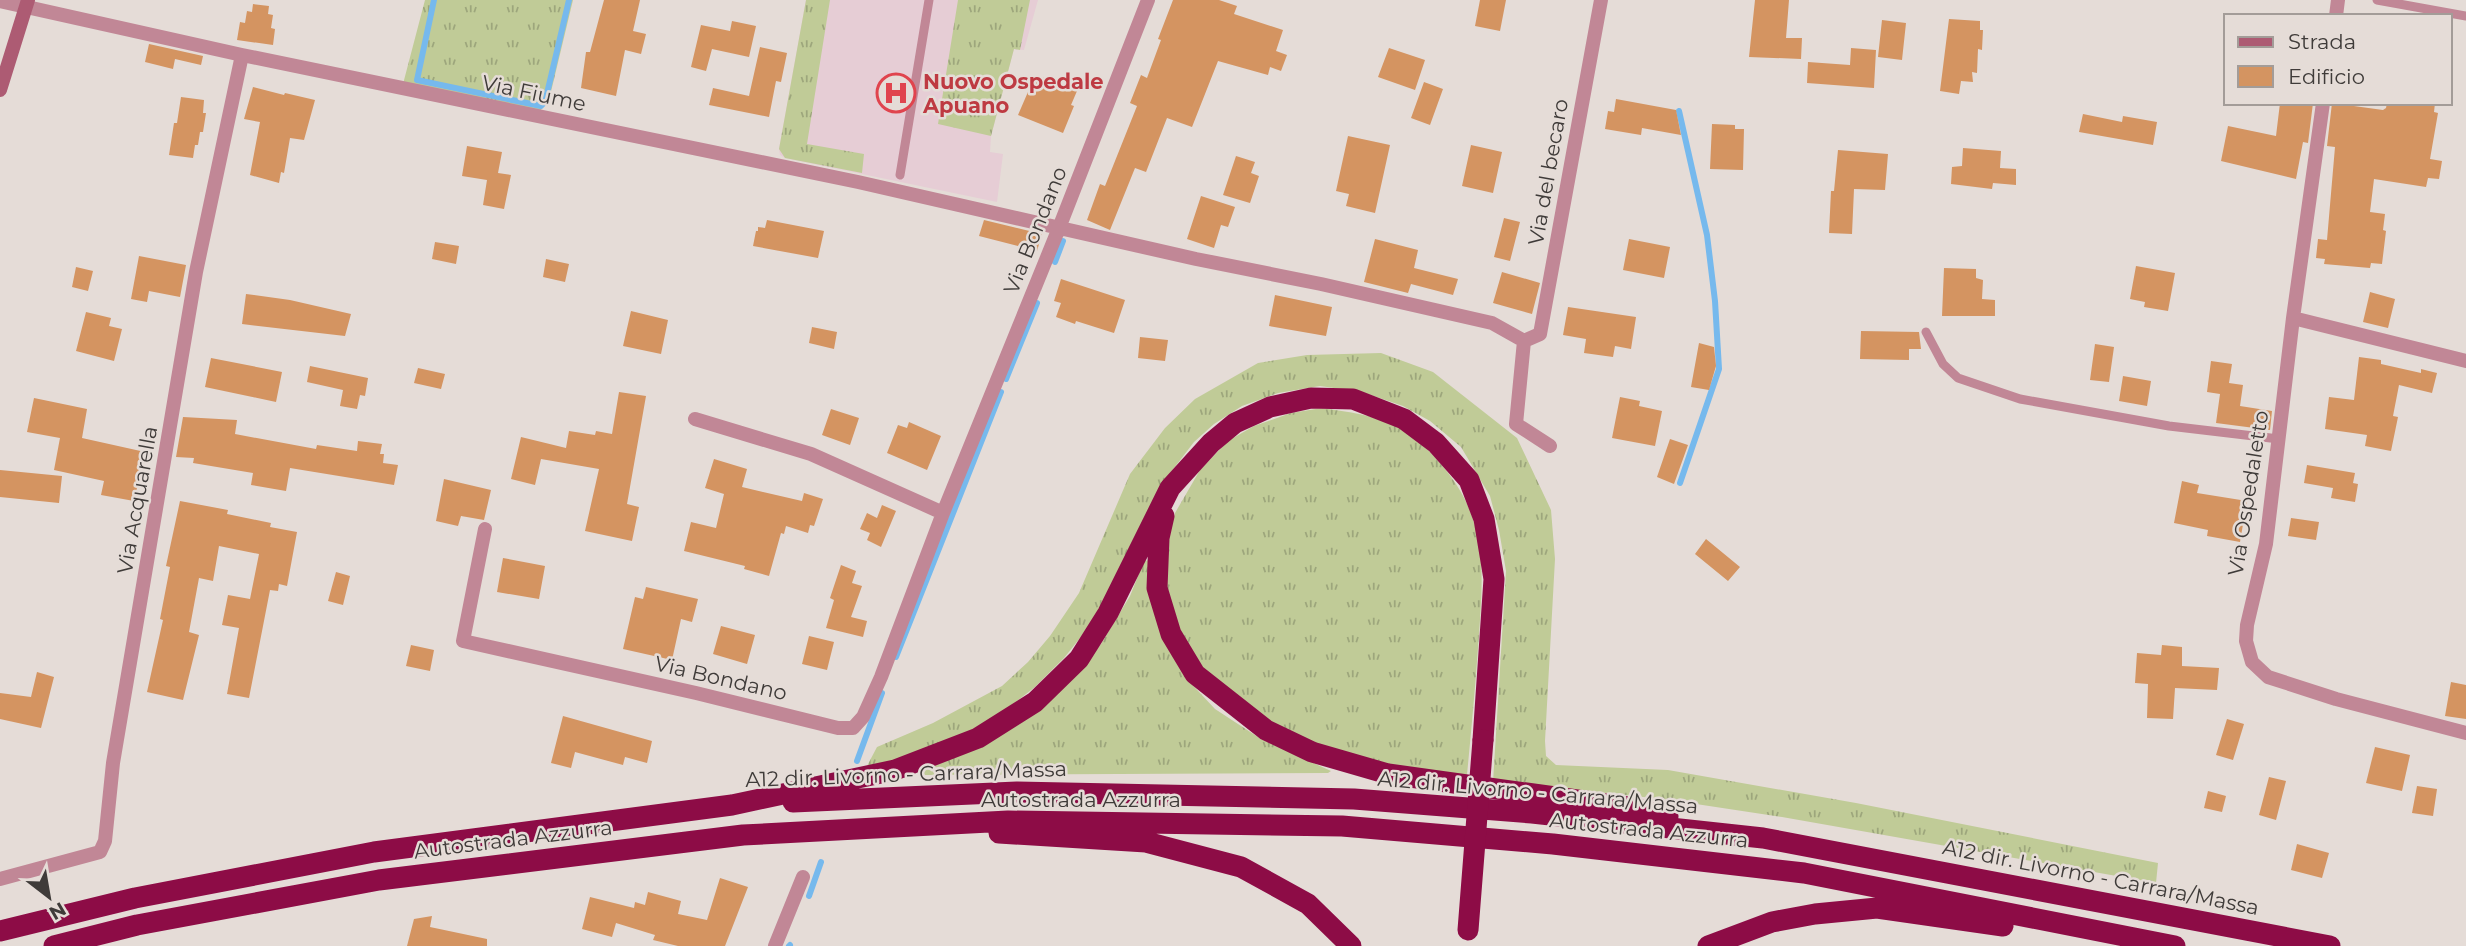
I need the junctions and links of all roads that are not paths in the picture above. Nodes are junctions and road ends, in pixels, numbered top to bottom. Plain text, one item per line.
1 (929, 0) edge
2 (1148, 0) edge
3 (1601, 0) edge
4 (2377, 0) edge
5 (0, 1) edge
6 (27, 3) edge
7 (2466, 16) edge
8 (242, 55) junction
9 (0, 90) edge
10 (2323, 105) edge
11 (900, 175) dead end
12 (1059, 228) junction
13 (2293, 318) junction
14 (1926, 332) dead end
15 (1524, 341) junction
16 (2466, 361) edge
17 (695, 419) dead end
18 (2279, 439) junction
19 (1550, 446) dead end
20 (1170, 488) junction
21 (943, 513) junction
22 (485, 529) dead end
23 (2466, 733) edge
24 (732, 804) junction
25 (931, 825) junction
26 (1763, 838) junction
27 (803, 877) dead end
28 (0, 879) edge
29 (0, 931) edge
30 (2109, 933) junction
31 (1467, 938) edge
32 (54, 946) edge
33 (775, 946) edge
34 (1351, 946) edge
35 (1708, 946) edge
36 (2175, 946) edge
37 (2330, 946) edge

1 - 11 lane
2 - 12 street, Via Bondano
3 - 15 street, Via del becaro
4 - 7 lane
5 - 6 street, Via Fiume
6 - 8 street, Via Fiume
6 - 9 main road
8 - 12 street, Via Fiume
8 - 28 street, Via Acquarella
10 - 13 street, Via Ospedaletto
12 - 15 street, Via Fiume
12 - 21 street, Via Bondano
13 - 16 street
13 - 18 street, Via Ospedaletto
14 - 18 lane
15 - 19 street
17 - 21 street
18 - 23 street, Via Ospedaletto
20 - 24 highway
20 - 26 highway
20 - 31 highway, bridge
21 - 22 street, Via Bondano
24 - 26 highway, A12 dir. Livorno - Carrara/Massa
24 - 29 highway, Autostrada Azzurra
25 - 30 highway, Autostrada Azzurra
25 - 32 highway, Autostrada Azzurra
25 - 34 highway
26 - 37 highway, A12 dir. Livorno - Carrara/Massa
27 - 33 street
30 - 35 highway
30 - 36 highway

